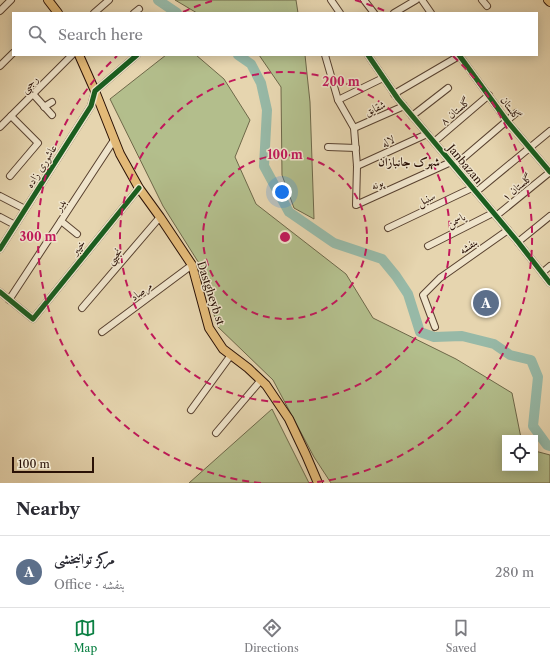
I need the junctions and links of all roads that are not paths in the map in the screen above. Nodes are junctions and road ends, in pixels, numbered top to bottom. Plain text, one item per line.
1 (11, 0) edge
2 (48, 0) edge
3 (109, 0) edge
4 (331, 0) edge
5 (364, 0) edge
6 (416, 0) edge
7 (422, 0) edge
8 (482, 0) edge
9 (548, 0) edge
10 (550, 2) edge
11 (487, 6) dead end
12 (0, 11) edge
13 (56, 12) edge
14 (95, 12) edge
15 (339, 12) edge
16 (373, 12) edge
17 (396, 12) edge
18 (429, 12) edge
19 (12, 54) edge
20 (71, 56) edge
21 (80, 56) edge
22 (136, 56) edge
23 (325, 56) edge
24 (369, 56) edge
25 (459, 56) edge
26 (0, 66) edge
27 (384, 78) junction
28 (448, 88) dead end
29 (95, 91) junction
30 (33, 94) junction
31 (394, 94) junction
32 (489, 95) junction
33 (338, 100) junction
34 (52, 102) dead end
35 (404, 106) junction
36 (44, 107) junction
37 (516, 113) dead end
38 (52, 115) dead end
39 (11, 116) junction
40 (412, 116) junction
41 (507, 121) junction
42 (0, 127) edge
43 (354, 128) junction
44 (550, 131) edge
45 (427, 134) junction
46 (114, 140) junction
47 (434, 142) junction
48 (328, 147) dead end
49 (530, 147) junction
50 (356, 148) junction
51 (452, 164) junction
52 (357, 166) junction
53 (550, 172) edge
54 (10, 176) dead end
55 (139, 188) junction
56 (474, 190) junction
57 (0, 196) edge
58 (25, 209) junction
59 (495, 215) junction
60 (550, 216) edge
61 (0, 217) edge
62 (160, 217) junction
63 (62, 221) junction
64 (15, 225) junction
65 (388, 228) dead end
66 (508, 230) junction
67 (77, 234) dead end
68 (518, 242) junction
69 (428, 246) dead end
70 (0, 247) edge
71 (192, 265) junction
72 (550, 266) edge
73 (543, 272) junction
74 (550, 283) edge
75 (0, 292) edge
76 (9, 300) junction
77 (82, 308) dead end
78 (435, 327) dead end
79 (102, 332) dead end
80 (231, 355) junction
81 (261, 380) junction
82 (191, 410) dead end
83 (216, 433) dead end
84 (318, 483) edge

1 - 12 street
2 - 13 main road
3 - 14 street
4 - 15 street
5 - 16 street
6 - 17 street
7 - 18 street
8 - 11 street
9 - 10 main road
19 - 26 street
20 - 30 street, رجبی
21 - 29 main road, Dastgheyb st
22 - 29 street
23 - 33 street
24 - 27 street, Janbazan
25 - 31 street
25 - 32 street, گلستان
27 - 31 street, Janbazan
27 - 33 street
28 - 40 street
29 - 46 main road, Dastgheyb st
29 - 58 street, عاشوری زاده
30 - 36 street
30 - 39 street, رجبی
31 - 35 street, Janbazan
32 - 41 street, گلستان
32 - 47 street, گلستان ۸
33 - 43 street
34 - 36 street
35 - 40 street, Janbazan
35 - 43 street, شقایق
36 - 38 street
37 - 41 street, پونه
39 - 42 street, رجبی
39 - 54 street
40 - 45 street, Janbazan
41 - 49 street, گلستان
41 - 51 street, پونه
43 - 50 street
44 - 49 street, سنبل
45 - 47 street, Janbazan
45 - 52 street, لاله
46 - 55 main road, Dastgheyb st
46 - 63 street, بدر
47 - 51 street, Janbazan
48 - 50 street
49 - 53 street, گلستان
49 - 56 street, سنبل
50 - 52 street
51 - 52 street, پونه
51 - 56 street, Janbazan
53 - 59 street, گلستان ۱
55 - 62 main road, Dastgheyb st
55 - 76 street, خیبر
56 - 59 street, Janbazan
56 - 65 street, سنبل
57 - 58 street
58 - 64 street, عاشوری زاده
59 - 66 street, Janbazan
59 - 69 street, یاسمن
60 - 68 street
61 - 64 street
62 - 71 main road, Dastgheyb st
62 - 77 street, نجیبی
63 - 67 street
63 - 76 street, بدر
64 - 70 street, عاشوری زاده
66 - 68 street, Janbazan
66 - 78 street, بنفشه
68 - 73 street, Janbazan
71 - 79 street, مرصاد
71 - 80 main road, Dastgheyb st
72 - 73 street
73 - 74 street, Janbazan
75 - 76 street
80 - 81 main road, Dastgheyb st
80 - 82 street
81 - 83 street
81 - 84 main road, Dastgheyb st

